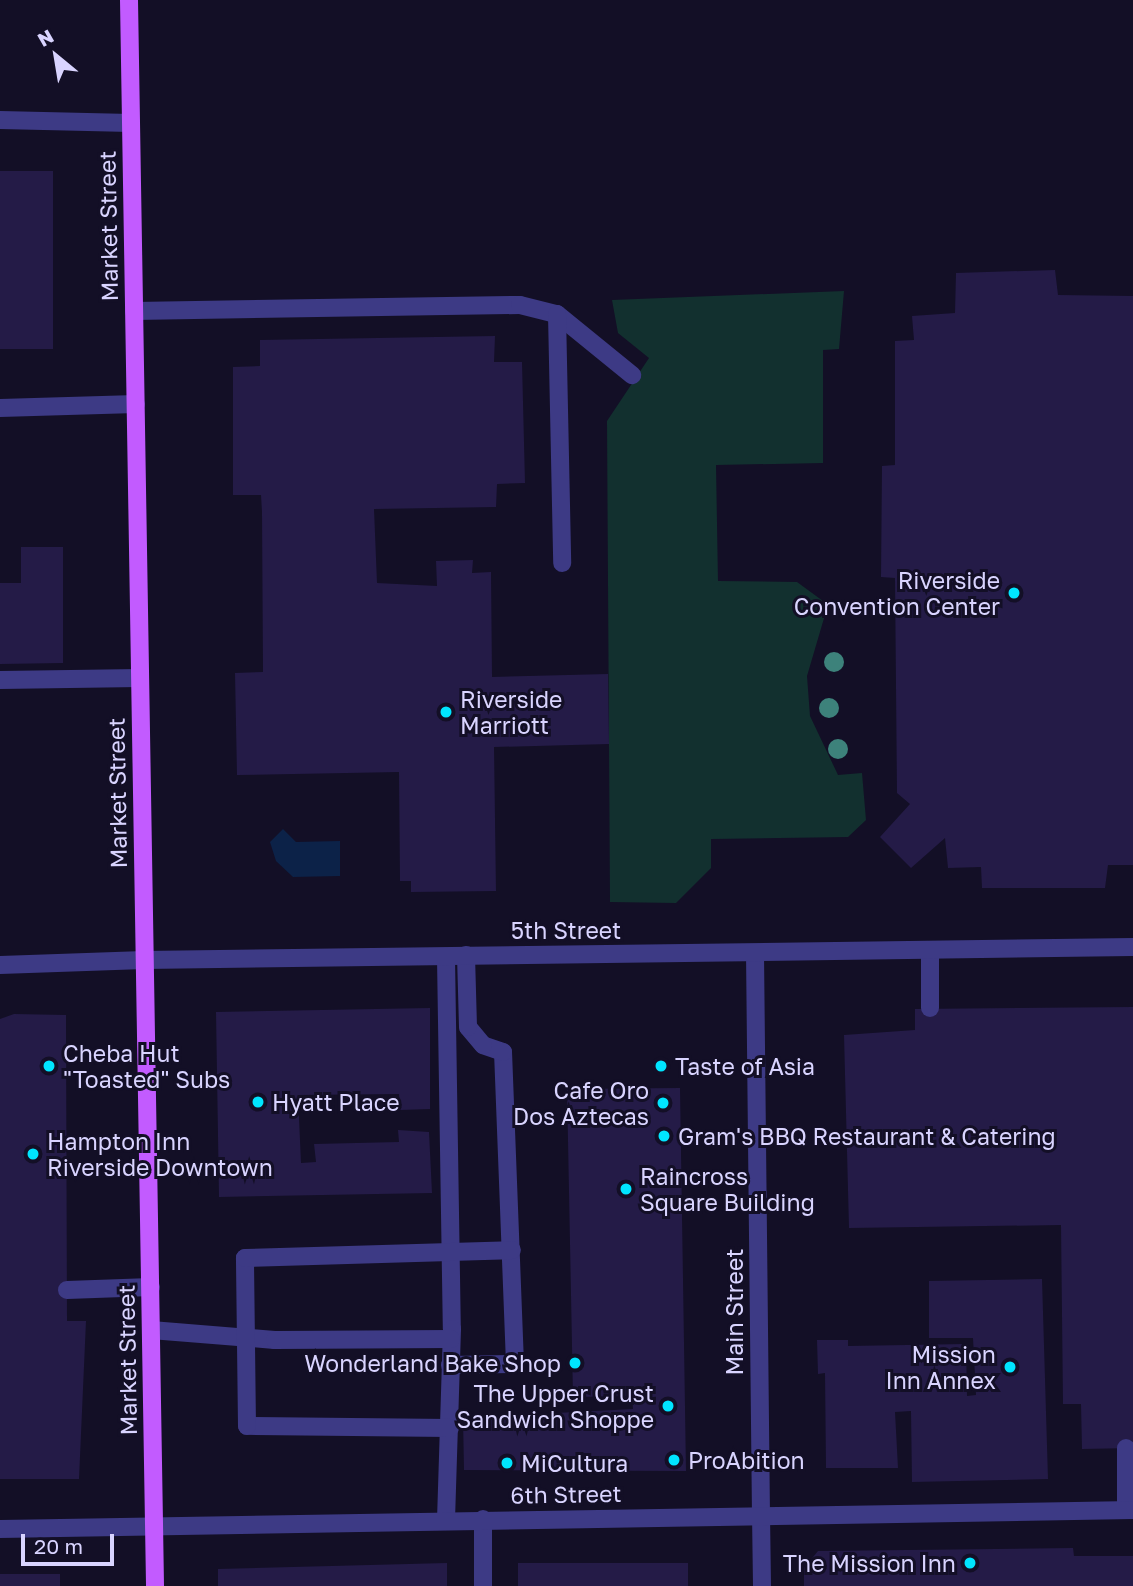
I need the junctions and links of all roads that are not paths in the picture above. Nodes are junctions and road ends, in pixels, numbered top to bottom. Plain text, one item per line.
1 (129, 0) edge
2 (0, 120) edge
3 (131, 123) junction
4 (134, 311) junction
5 (557, 314) junction
6 (632, 375) dead end
7 (136, 404) junction
8 (0, 408) edge
9 (562, 563) dead end
10 (140, 678) junction
11 (0, 680) edge
12 (1133, 947) edge
13 (930, 951) junction
14 (755, 953) junction
15 (466, 955) junction
16 (446, 958) junction
17 (144, 960) junction
18 (0, 965) edge
19 (930, 1008) dead end
20 (512, 1250) junction
21 (451, 1253) junction
22 (151, 1287) junction
23 (67, 1290) dead end
24 (151, 1330) junction
25 (243, 1337) junction
26 (451, 1339) junction
27 (450, 1365) junction
28 (450, 1428) junction
29 (1126, 1448) dead end
30 (1129, 1510) edge
31 (761, 1514) junction
32 (483, 1519) junction
33 (446, 1520) junction
34 (154, 1526) junction
35 (0, 1529) edge
36 (155, 1586) edge
37 (483, 1586) edge
38 (762, 1586) edge

1 - 3 main road, Market Street
2 - 3 street
3 - 4 main road, Market Street
4 - 5 street
4 - 7 main road, Market Street
5 - 6 street
5 - 9 street
7 - 8 street
7 - 10 main road, Market Street
10 - 11 street
10 - 17 main road, Market Street
12 - 13 street, 5th Street
13 - 14 street, 5th Street
13 - 19 street
14 - 15 street, 5th Street
14 - 31 street, Main Street
15 - 16 street, 5th Street
15 - 20 street
16 - 17 street, 5th Street
16 - 21 street
17 - 18 street, 5th Street
17 - 22 main road, Market Street
20 - 21 street
20 - 27 street
21 - 25 street
21 - 26 street
22 - 23 street
22 - 24 main road, Market Street
24 - 25 street
24 - 34 main road, Market Street
25 - 26 street
25 - 28 street
26 - 27 street
27 - 28 street
28 - 33 street
29 - 30 street
30 - 31 street, 6th Street
31 - 32 street, 6th Street
31 - 38 street, Main Street
32 - 33 street, 6th Street
32 - 37 street
33 - 34 street, 6th Street
34 - 35 street, 6th Street
34 - 36 main road, Market Street

